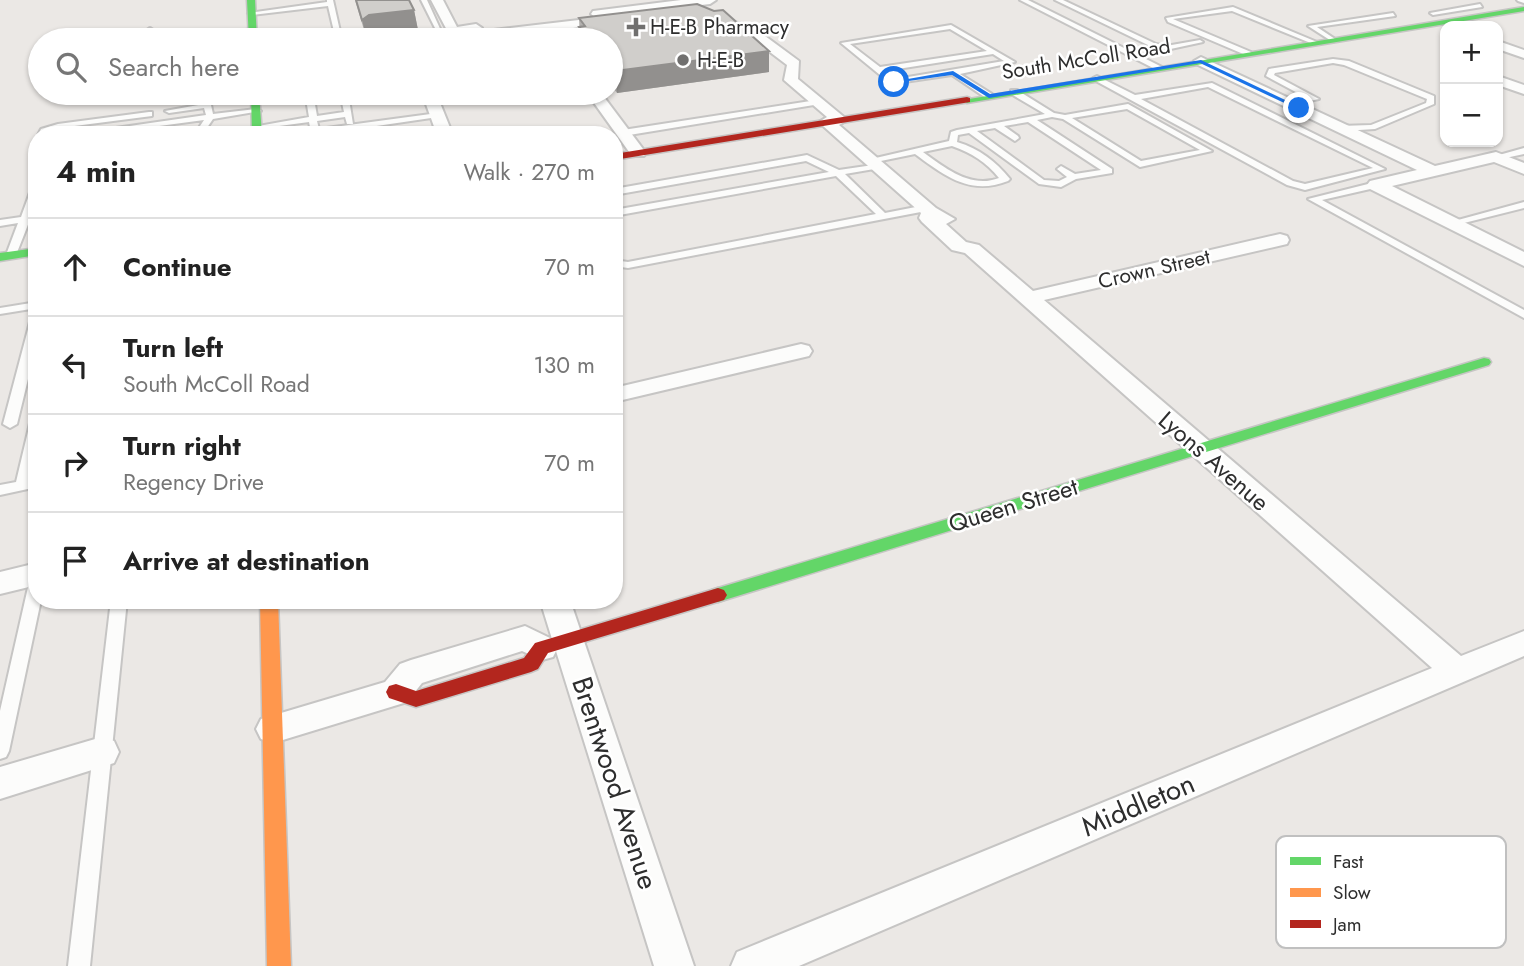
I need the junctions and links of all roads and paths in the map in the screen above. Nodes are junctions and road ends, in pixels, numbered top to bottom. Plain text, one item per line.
1 (424, 0) edge
2 (437, 0) edge
3 (710, 0) edge
4 (1023, 0) edge
5 (1058, 0) edge
6 (1460, 0) edge
7 (689, 1) edge
8 (331, 2) edge
9 (251, 6) edge
10 (1480, 6) junction
11 (1524, 9) edge
12 (1500, 13) junction
13 (1393, 15) dead end
14 (1438, 21) edge
15 (1354, 22) junction
16 (211, 24) dead end
17 (547, 27) joint
18 (211, 28) edge
19 (252, 28) edge
20 (336, 28) edge
21 (441, 28) edge
22 (443, 28) edge
23 (495, 28) edge
24 (534, 28) edge
25 (1381, 32) junction
26 (1140, 40) junction
27 (1333, 40) junction
28 (1200, 42) dead end
29 (1315, 43) junction
30 (1114, 44) junction
31 (1503, 47) edge
32 (994, 52) junction
33 (1248, 54) junction
34 (1524, 57) edge
35 (1201, 61) junction
36 (1503, 63) edge
37 (1160, 68) junction
38 (878, 70) junction
39 (953, 73) junction
40 (1097, 78) junction
41 (1503, 82) edge
42 (1524, 90) edge
43 (1014, 92) junction
44 (989, 96) junction
45 (1133, 98) junction
46 (817, 102) junction
47 (256, 105) edge
48 (313, 105) edge
49 (347, 105) edge
50 (434, 105) edge
51 (603, 105) edge
52 (1294, 106) junction
53 (169, 111) dead end
54 (1267, 113) junction
55 (149, 114) dead end
56 (349, 114) junction
57 (438, 115) junction
58 (1052, 115) junction
59 (210, 117) junction
60 (1065, 117) junction
61 (116, 118) junction
62 (313, 119) junction
63 (1030, 119) junction
64 (833, 121) junction
65 (257, 124) edge
66 (996, 125) junction
67 (58, 126) edge
68 (114, 126) edge
69 (137, 126) edge
70 (203, 126) edge
71 (314, 126) edge
72 (351, 126) edge
73 (358, 126) edge
74 (442, 126) edge
75 (618, 126) edge
76 (1341, 127) junction
77 (970, 130) junction
78 (623, 133) joint
79 (1307, 133) junction
80 (1015, 138) dead end
81 (981, 139) junction
82 (953, 143) junction
83 (917, 151) junction
84 (1524, 151) edge
85 (638, 153) junction
86 (623, 156) edge
87 (1496, 158) junction
88 (874, 163) junction
89 (1061, 169) dead end
90 (1524, 169) edge
91 (1434, 172) junction
92 (838, 173) junction
93 (1038, 174) junction
94 (1073, 177) junction
95 (1376, 185) junction
96 (623, 190) edge
97 (1521, 208) edge
98 (28, 210) edge
99 (928, 210) junction
100 (623, 211) edge
101 (883, 216) junction
102 (28, 219) edge
103 (24, 220) junction
104 (0, 223) edge
105 (1452, 223) junction
106 (1280, 240) dead end
107 (972, 249) joint
108 (28, 252) edge
109 (6, 256) edge
110 (1524, 260) edge
111 (623, 264) edge
112 (1028, 298) junction
113 (28, 306) edge
114 (0, 311) edge
115 (1524, 315) edge
116 (28, 348) edge
117 (801, 351) dead end
118 (1484, 362) dead end
119 (623, 393) edge
120 (28, 420) edge
121 (5, 425) edge
122 (1199, 448) junction
123 (28, 458) edge
124 (28, 484) edge
125 (22, 485) junction
126 (0, 490) edge
127 (28, 577) edge
128 (0, 583) edge
129 (31, 609) edge
130 (118, 609) edge
131 (269, 609) edge
132 (555, 609) edge
133 (555, 643) junction
134 (1524, 643) edge
135 (1457, 671) junction
136 (273, 729) junction
137 (0, 751) edge
138 (102, 752) junction
139 (0, 783) edge
140 (79, 966) edge
141 (279, 966) edge
142 (674, 966) edge
143 (751, 966) edge

1 - 21 lane
2 - 22 street
3 - 7 street
4 - 30 lane
5 - 26 lane
6 - 10 lane
7 - 23 street
8 - 9 lane
8 - 20 lane
9 - 19 main road
10 - 12 lane
10 - 14 lane
11 - 12 main road, South McColl Road
12 - 14 main road, South McColl Road
13 - 15 lane
14 - 25 main road, South McColl Road
15 - 25 lane
15 - 27 lane
16 - 18 lane
17 - 24 street, Lyons Avenue
17 - 46 street, Lyons Avenue
25 - 27 main road, South McColl Road
26 - 28 lane
26 - 30 lane
27 - 29 main road, South McColl Road
29 - 33 main road, South McColl Road
29 - 33 lane
30 - 37 lane
31 - 34 street
32 - 38 lane
32 - 38 lane
32 - 39 lane
33 - 35 main road, South McColl Road
34 - 36 street
35 - 37 main road, South McColl Road
35 - 52 street
37 - 40 main road, South McColl Road
38 - 39 lane
39 - 44 lane
40 - 43 main road, South McColl Road
40 - 45 lane
41 - 42 street
43 - 44 main road, South McColl Road
43 - 58 lane
44 - 64 main road, South McColl Road
45 - 54 lane
45 - 79 lane
46 - 64 street, Lyons Avenue
46 - 78 lane
47 - 65 main road
48 - 62 lane
49 - 56 lane
50 - 57 street
51 - 75 street
52 - 54 lane
52 - 76 street
52 - 76 lane
53 - 59 lane
54 - 79 lane
55 - 61 lane
56 - 62 lane
56 - 72 lane
57 - 73 lane
57 - 74 street
58 - 60 lane
58 - 63 lane
59 - 65 lane
59 - 69 lane
59 - 70 lane
60 - 60 lane
61 - 67 lane
61 - 68 lane
62 - 65 lane
62 - 71 lane
63 - 66 lane
63 - 94 lane
64 - 85 main road, South McColl Road
64 - 88 street, Lyons Avenue
66 - 77 lane
66 - 80 lane
76 - 79 lane
76 - 91 street
77 - 81 lane
77 - 82 lane
78 - 85 street
81 - 93 lane
81 - 93 lane
82 - 83 lane
82 - 83 lane
83 - 88 lane
84 - 87 lane
85 - 86 main road, South McColl Road
87 - 90 street
87 - 91 street
88 - 92 lane
88 - 99 street, Lyons Avenue
89 - 94 lane
91 - 95 street
92 - 96 lane
92 - 100 lane
92 - 101 lane
93 - 94 lane
95 - 105 street
95 - 115 lane
97 - 105 lane
98 - 103 lane
99 - 101 lane
99 - 107 street, Lyons Avenue
101 - 111 lane
102 - 103 lane
103 - 104 lane
103 - 109 lane
105 - 110 street
106 - 112 street, Crown Street
107 - 112 street, Lyons Avenue
108 - 109 main road
112 - 122 street, Lyons Avenue
113 - 114 lane
116 - 121 lane
117 - 119 street
118 - 122 main road, Queen Street
120 - 121 lane
122 - 133 main road, Queen Street
122 - 135 street, Lyons Avenue
123 - 125 lane
124 - 125 lane
125 - 126 lane
127 - 128 street
129 - 137 lane
130 - 138 lane
131 - 136 main road
132 - 133 street, Brentwood Avenue
133 - 136 street, Queen Street
133 - 142 street, Brentwood Avenue
134 - 135 street, Middleton
135 - 143 street, Middleton
136 - 141 main road
138 - 139 street
138 - 140 lane

